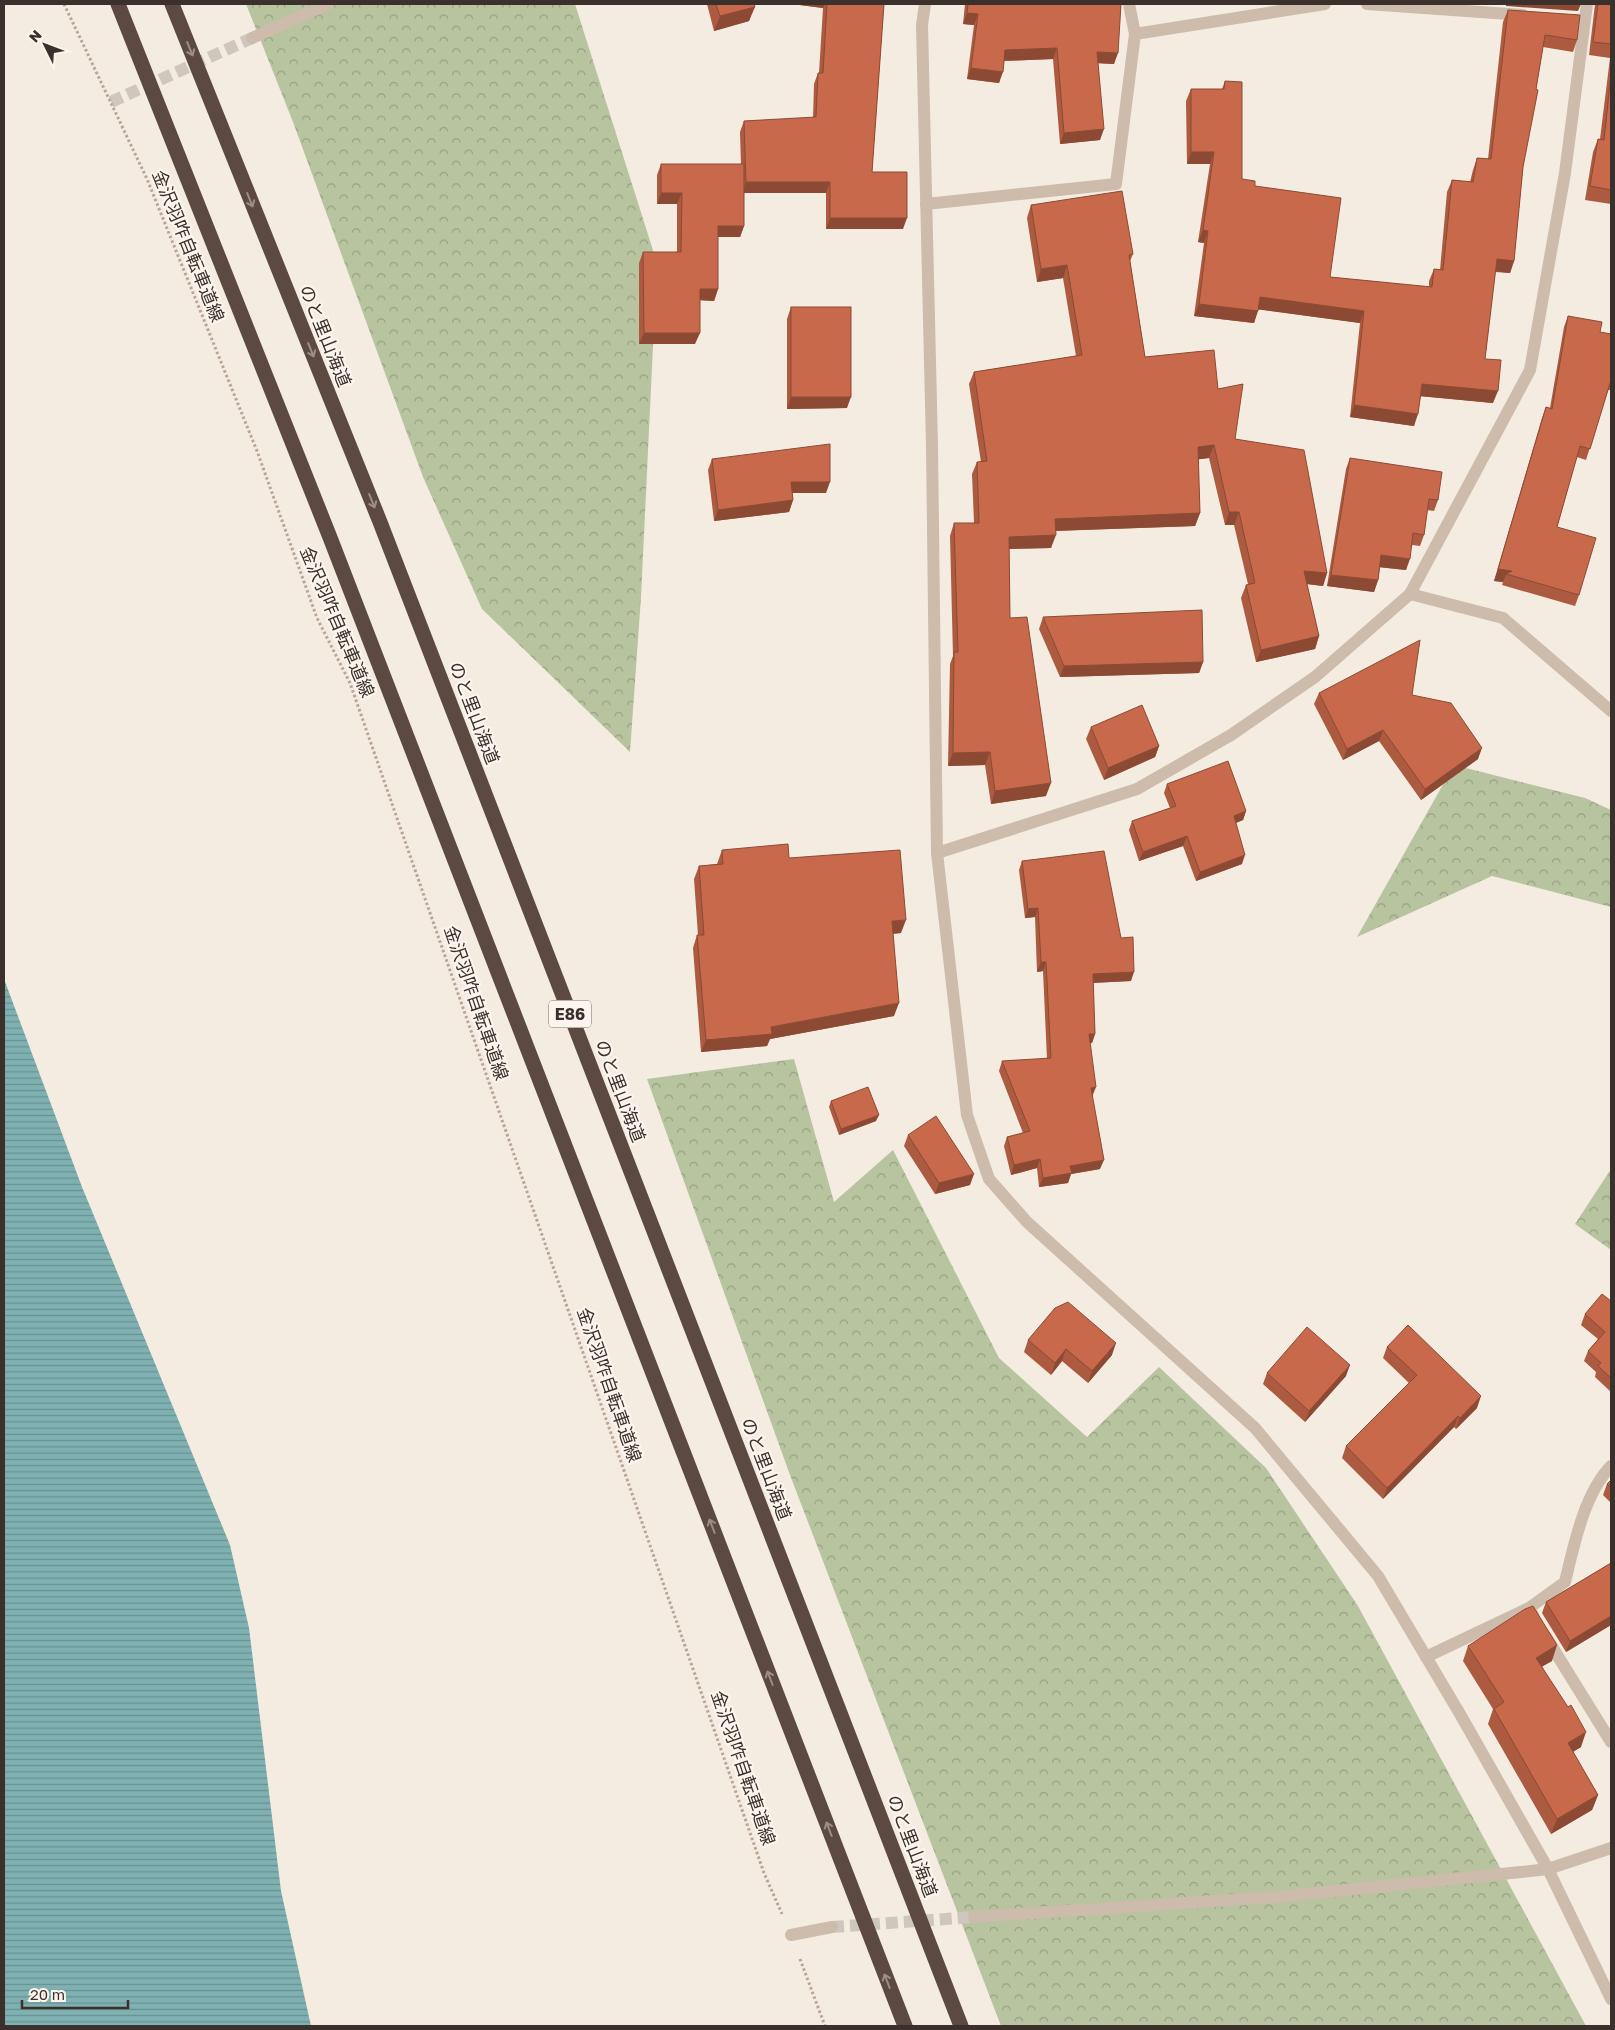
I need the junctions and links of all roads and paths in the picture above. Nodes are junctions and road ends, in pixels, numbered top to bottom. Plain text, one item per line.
1 (64, 4) edge
2 (118, 4) edge
3 (172, 4) edge
4 (328, 4) edge
5 (925, 4) edge
6 (1129, 4) edge
7 (1325, 4) edge
8 (1366, 4) edge
9 (1587, 4) edge
10 (1535, 16) edge
11 (1135, 34) junction
12 (252, 38) tunnel mouth
13 (926, 204) junction
14 (1410, 594) junction
15 (1611, 711) edge
16 (937, 853) junction
17 (1611, 1466) edge
18 (1529, 1608) junction
19 (1426, 1657) junction
20 (1611, 1742) edge
21 (1611, 1848) edge
22 (1548, 1869) junction
23 (974, 1917) tunnel mouth
24 (832, 1927) tunnel mouth
25 (791, 1935) junction
26 (1611, 1999) edge
27 (825, 2026) edge
28 (905, 2026) edge
29 (961, 2026) edge

1 - 25 path, 金沢羽咋自転車道線
28 -> 2 highway
3 -> 29 highway, のと里山海道 / E86
4 - 12 street
5 - 13 street
6 - 11 street
7 - 11 street
8 - 10 street
9 - 14 street
11 - 13 street
13 - 16 street
14 - 15 street
14 - 16 street
16 - 19 street
17 - 18 street
18 - 19 street
18 - 20 street
19 - 22 street
21 - 22 street
22 - 23 street
22 - 26 street
24 - 25 street
25 - 27 path, 金沢羽咋自転車道線

